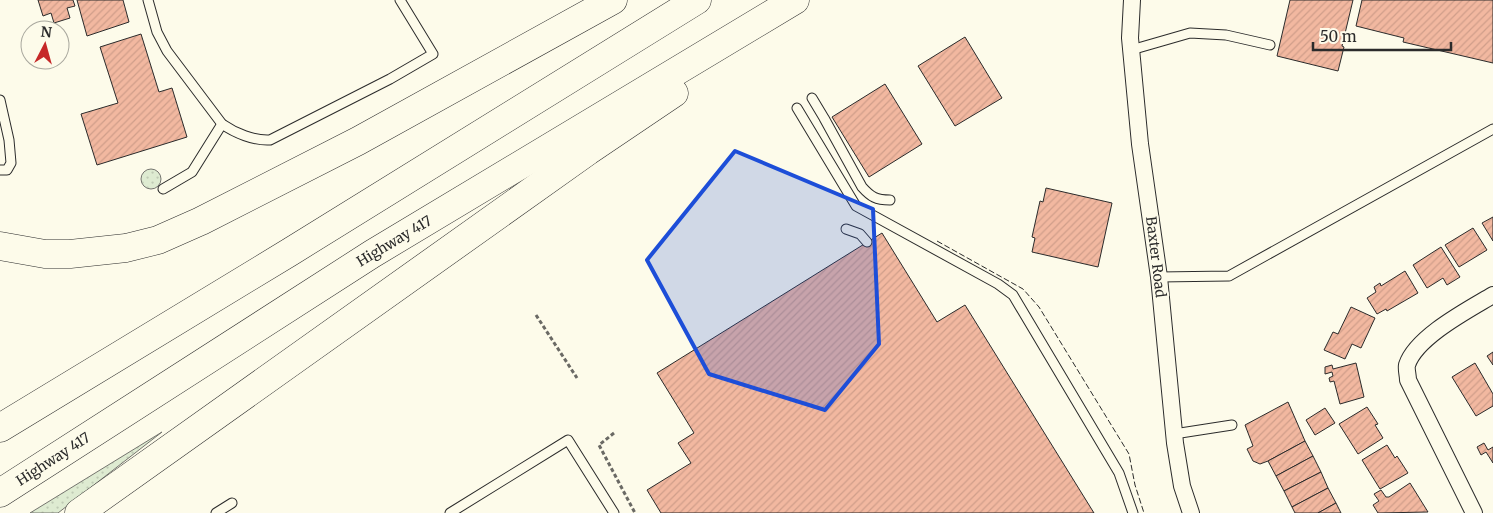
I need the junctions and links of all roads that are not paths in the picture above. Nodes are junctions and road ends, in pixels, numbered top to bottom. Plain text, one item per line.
1 (148, 0) edge
2 (400, 0) edge
3 (613, 0) edge
4 (697, 0) edge
5 (794, 0) edge
6 (810, 0) edge
7 (1132, 0) edge
8 (1270, 45) dead end
9 (1131, 50) junction
10 (812, 98) dead end
11 (0, 100) edge
12 (797, 108) dead end
13 (222, 124) junction
14 (1493, 129) edge
15 (0, 170) edge
16 (163, 189) dead end
17 (890, 200) dead end
18 (846, 229) dead end
19 (867, 242) dead end
20 (0, 246) edge
21 (1159, 277) junction
22 (1493, 295) edge
23 (1232, 425) dead end
24 (0, 428) edge
25 (1174, 434) junction
26 (0, 493) edge
27 (232, 503) dead end
28 (79, 513) edge
29 (216, 513) edge
30 (450, 513) edge
31 (614, 513) edge
32 (1134, 513) edge
33 (1191, 513) edge
34 (1474, 513) edge

1 - 13 lane
2 - 13 lane
3 - 20 highway
4 - 24 highway
5 - 26 highway, Highway 417
6 - 28 highway
7 - 9 street, Baxter Road
8 - 9 lane
9 - 21 street, Baxter Road
10 - 17 lane
11 - 15 lane
12 - 32 lane
13 - 16 lane
14 - 21 lane
18 - 19 lane
21 - 25 street, Baxter Road
22 - 34 street
23 - 25 lane
25 - 33 street, Baxter Road
27 - 29 lane
30 - 31 lane

